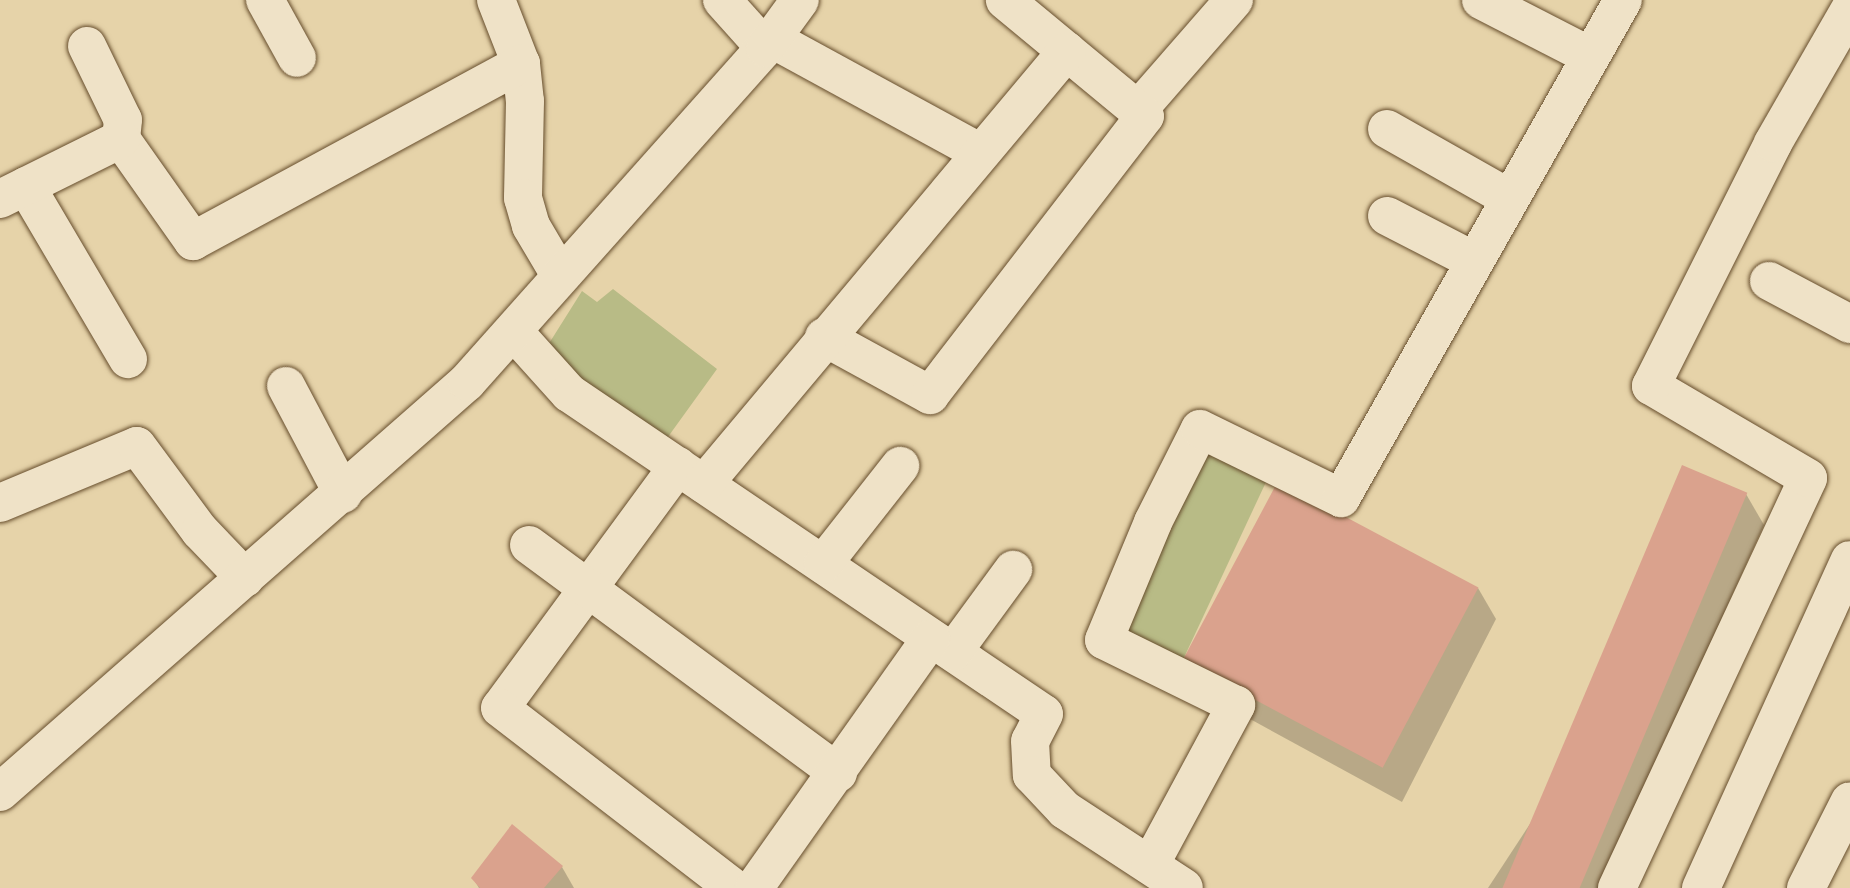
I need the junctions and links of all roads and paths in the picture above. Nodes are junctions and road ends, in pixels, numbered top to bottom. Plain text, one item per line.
1 (265, 0) edge
2 (496, 0) edge
3 (722, 0) edge
4 (800, 0) edge
5 (1005, 0) edge
6 (1234, 0) edge
7 (1481, 0) edge
8 (1623, 0) edge
9 (1850, 9) edge
10 (769, 44) junction
11 (87, 46) dead end
12 (1067, 51) junction
13 (1590, 56) junction
14 (297, 58) dead end
15 (521, 64) junction
16 (1138, 110) junction
17 (1387, 129) dead end
18 (121, 139) junction
19 (979, 152) junction
20 (13, 193) edge
21 (1508, 198) junction
22 (1387, 216) dead end
23 (1474, 261) junction
24 (559, 275) junction
25 (1769, 281) dead end
26 (1850, 324) edge
27 (515, 332) junction
28 (824, 337) junction
29 (128, 359) dead end
30 (286, 386) dead end
31 (900, 466) dead end
32 (691, 475) junction
33 (343, 494) junction
34 (0, 503) edge
35 (529, 545) dead end
36 (1850, 560) edge
37 (823, 564) junction
38 (1013, 570) dead end
39 (245, 578) junction
40 (587, 588) junction
41 (1837, 624) edge
42 (942, 645) junction
43 (838, 773) junction
44 (0, 792) edge
45 (1850, 802) edge
46 (1150, 865) junction
47 (734, 888) edge
48 (754, 888) edge
49 (1184, 888) edge
50 (1617, 888) edge
51 (1701, 888) edge
52 (1806, 888) edge

1 - 14 street
2 - 15 street
3 - 10 street
4 - 10 street
5 - 12 street
6 - 16 street
7 - 13 street
8 - 13 street
9 - 50 street
10 - 19 street
10 - 24 street
11 - 18 street
12 - 16 street
12 - 19 street
13 - 21 street
15 - 18 street
15 - 24 street
16 - 28 street
17 - 21 street
18 - 20 street
19 - 28 street
20 - 29 street
21 - 23 street
22 - 23 street
23 - 46 street
24 - 27 street
25 - 26 street
27 - 32 street
27 - 33 street
28 - 32 street
30 - 33 street
31 - 37 street
32 - 37 street
32 - 40 street
33 - 39 street
34 - 39 street
35 - 40 street
36 - 41 street
37 - 42 street
38 - 42 street
39 - 44 street
40 - 43 street
40 - 47 street
41 - 51 street
42 - 43 street
42 - 46 street
43 - 48 street
45 - 52 street
46 - 49 street

